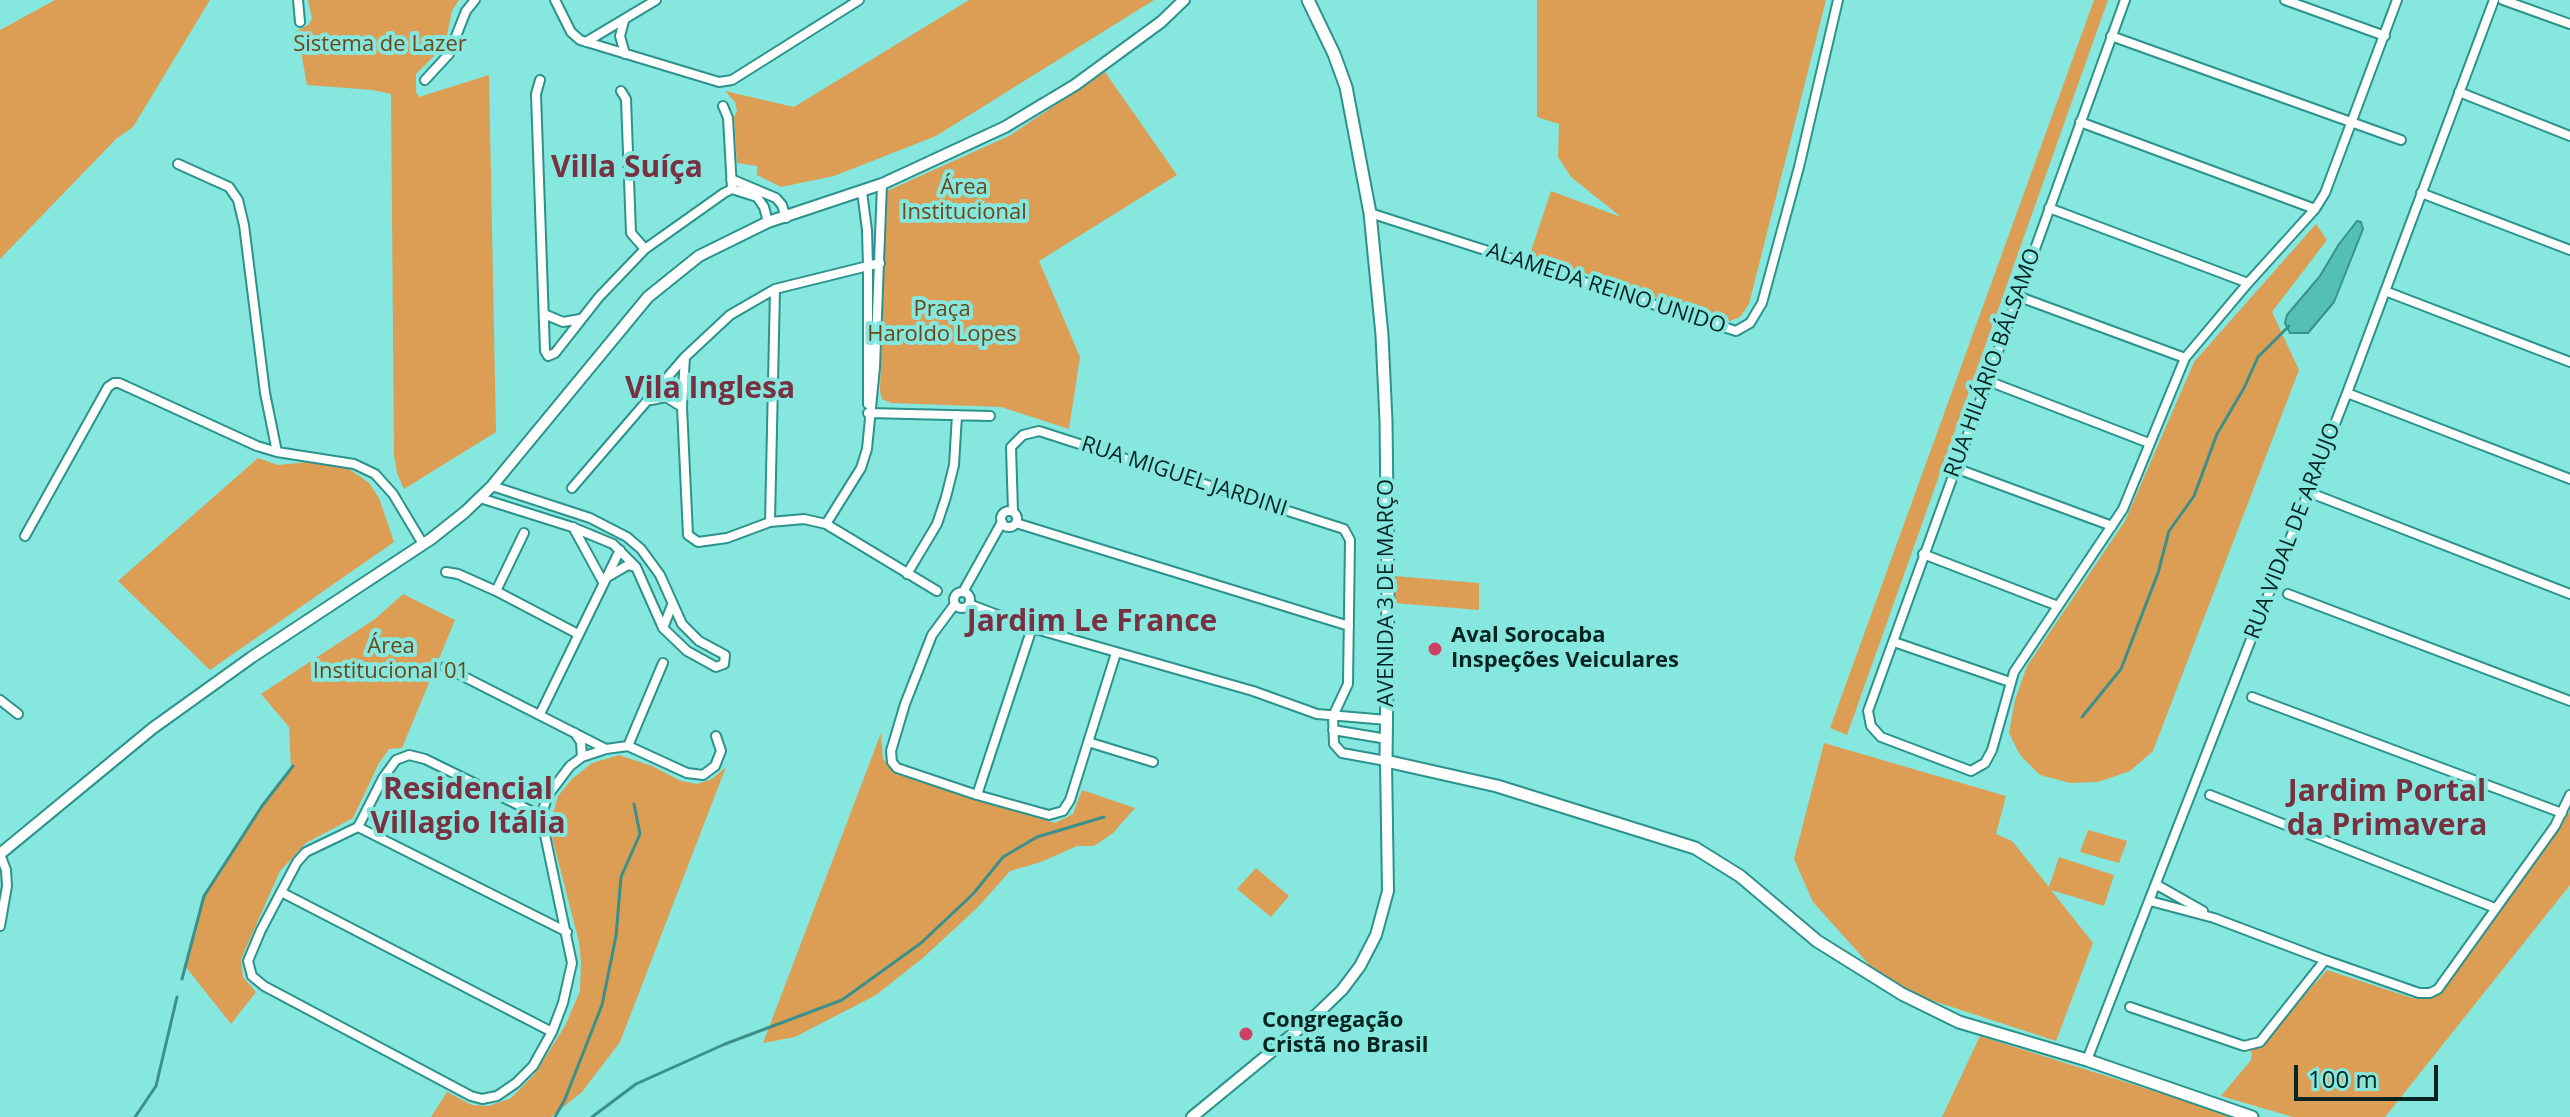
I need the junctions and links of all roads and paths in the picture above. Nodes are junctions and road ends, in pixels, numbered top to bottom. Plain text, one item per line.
1 (298, 0) edge
2 (475, 0) edge
3 (555, 0) edge
4 (656, 0) edge
5 (859, 0) edge
6 (1184, 0) edge
7 (1308, 0) edge
8 (1838, 0) edge
9 (2125, 0) edge
10 (2285, 0) edge
11 (2397, 0) edge
12 (2494, 0) edge
13 (2503, 0) edge
14 (625, 19) junction
15 (300, 22) dead end
16 (2570, 24) edge
17 (2111, 36) junction
18 (2385, 36) junction
19 (586, 42) junction
20 (625, 54) junction
21 (425, 80) dead end
22 (540, 80) dead end
23 (621, 91) dead end
24 (2459, 92) junction
25 (723, 106) dead end
26 (2352, 121) junction
27 (2080, 122) junction
28 (2570, 136) edge
29 (2401, 140) dead end
30 (178, 164) dead end
31 (732, 184) junction
32 (882, 184) junction
33 (862, 192) junction
34 (2421, 193) junction
35 (2049, 208) junction
36 (2315, 209) junction
37 (1370, 213) junction
38 (786, 218) junction
39 (768, 222) junction
40 (645, 249) junction
41 (2570, 250) edge
42 (880, 263) junction
43 (868, 267) junction
44 (2248, 283) junction
45 (775, 289) junction
46 (2385, 291) junction
47 (2017, 296) junction
48 (544, 314) junction
49 (581, 319) junction
50 (685, 357) junction
51 (2185, 358) junction
52 (2570, 362) edge
53 (1988, 381) junction
54 (2347, 393) junction
55 (650, 400) junction
56 (682, 407) junction
57 (870, 413) junction
58 (957, 415) junction
59 (990, 416) dead end
60 (2149, 443) junction
61 (277, 452) junction
62 (1955, 468) junction
63 (2570, 479) edge
64 (492, 486) junction
65 (572, 488) dead end
66 (2308, 492) junction
67 (480, 498) junction
68 (1013, 511) junction
69 (770, 522) junction
70 (1002, 522) junction
71 (1016, 523) junction
72 (826, 524) junction
73 (2112, 526) junction
74 (572, 527) junction
75 (524, 533) dead end
76 (25, 536) dead end
77 (423, 544) junction
78 (620, 550) junction
79 (1923, 554) junction
80 (636, 567) junction
81 (446, 572) dead end
82 (907, 574) junction
83 (603, 582) junction
84 (496, 591) junction
85 (937, 591) dead end
86 (963, 592) junction
87 (2288, 594) dead end
88 (2570, 594) edge
89 (955, 604) junction
90 (969, 604) junction
91 (672, 605) junction
92 (2058, 606) junction
93 (1349, 626) junction
94 (663, 628) junction
95 (1032, 628) junction
96 (578, 634) junction
97 (1894, 642) junction
98 (1116, 653) junction
99 (663, 663) dead end
100 (445, 667) dead end
101 (2010, 682) junction
102 (2252, 697) dead end
103 (0, 700) edge
104 (2570, 701) edge
105 (18, 714) dead end
106 (540, 714) junction
107 (1333, 716) junction
108 (1387, 720) junction
109 (1333, 730) junction
110 (575, 733) junction
111 (716, 736) dead end
112 (1387, 739) junction
113 (1088, 742) junction
114 (628, 746) junction
115 (606, 749) junction
116 (582, 757) junction
117 (1386, 761) junction
118 (1153, 762) dead end
119 (977, 795) junction
120 (2210, 795) dead end
121 (2570, 795) edge
122 (2562, 813) junction
123 (541, 816) junction
124 (358, 827) junction
125 (0, 854) edge
126 (2157, 885) junction
127 (281, 892) junction
128 (2150, 901) junction
129 (2495, 908) junction
130 (2214, 918) junction
131 (0, 926) edge
132 (567, 932) junction
133 (2325, 960) junction
134 (2130, 1007) dead end
135 (552, 1032) junction
136 (2087, 1060) junction
137 (1192, 1117) edge
138 (2252, 1117) edge

1 - 15 street
2 - 21 street
3 - 19 street
4 - 14 street
5 - 20 street
6 - 32 street
7 - 37 main road, AVENIDA 3 DE MARÇO
8 - 37 street, ALAMEDA REINO UNIDO
9 - 17 street, RUA HILÁRIO BÁLSAMO
10 - 18 street
11 - 18 street
12 - 24 street, RUA VIDAL DE ARAUJO
13 - 16 street
14 - 19 street
14 - 20 street
17 - 26 street
17 - 27 street, RUA HILÁRIO BÁLSAMO
18 - 26 street
19 - 20 street
22 - 48 street
23 - 40 street
24 - 28 street
24 - 34 street, RUA VIDAL DE ARAUJO
25 - 31 street
26 - 29 street
26 - 36 street
27 - 35 street, RUA HILÁRIO BÁLSAMO
27 - 36 street
30 - 61 street
31 - 38 street
31 - 39 street
31 - 40 street
32 - 33 street
32 - 42 street
33 - 38 street
33 - 43 street
34 - 41 street
34 - 46 street, RUA VIDAL DE ARAUJO
35 - 44 street
35 - 47 street, RUA HILÁRIO BÁLSAMO
36 - 44 street
37 - 108 main road, AVENIDA 3 DE MARÇO
38 - 39 street
39 - 64 street
40 - 49 street
42 - 43 street
42 - 57 street
43 - 45 street
43 - 57 street
44 - 51 street
45 - 50 street
45 - 69 street
46 - 52 street
46 - 54 street, RUA VIDAL DE ARAUJO
47 - 51 street
47 - 53 street, RUA HILÁRIO BÁLSAMO
48 - 49 street
48 - 49 street
50 - 55 street
50 - 56 street
51 - 60 street
53 - 60 street
53 - 62 street, RUA HILÁRIO BÁLSAMO
54 - 63 street
54 - 66 street, RUA VIDAL DE ARAUJO
55 - 56 street
55 - 65 street
56 - 69 street
57 - 58 street
57 - 72 street
58 - 59 street
58 - 82 street
60 - 73 street
61 - 76 street
61 - 77 street
62 - 73 street
62 - 79 street, RUA HILÁRIO BÁLSAMO
64 - 67 street
64 - 91 street
66 - 88 street
66 - 126 street, RUA VIDAL DE ARAUJO
67 - 74 street
67 - 77 street
68 - 70 street
68 - 71 street
68 - 93 street, RUA MIGUEL JARDINI
69 - 72 street
70 - 71 street
70 - 86 street
71 - 93 street
72 - 82 street
73 - 92 street
74 - 78 street
74 - 83 street
75 - 84 street
77 - 125 street
78 - 80 street
78 - 83 street
79 - 92 street
79 - 97 street, RUA HILÁRIO BÁLSAMO
80 - 83 street
80 - 94 street
81 - 84 street
82 - 85 street
83 - 96 street
84 - 96 street
86 - 89 street
86 - 90 street
87 - 104 street
89 - 90 street
89 - 119 street
90 - 95 street
91 - 94 street
91 - 94 street
92 - 101 street
93 - 107 street
95 - 98 street
95 - 119 street
96 - 106 street
97 - 101 street
97 - 101 street, RUA HILÁRIO BÁLSAMO
98 - 107 street
98 - 113 street
99 - 114 street
100 - 106 street
102 - 122 street
103 - 105 street
106 - 110 street
107 - 108 street
107 - 109 street
108 - 112 main road, AVENIDA 3 DE MARÇO
109 - 112 street
109 - 117 street
110 - 115 street
110 - 116 street
111 - 114 street
112 - 117 main road, AVENIDA 3 DE MARÇO
113 - 118 street
113 - 119 street
114 - 115 street
115 - 116 street
116 - 123 street
117 - 136 main road
117 - 137 street, AVENIDA 3 DE MARÇO
120 - 129 street
121 - 122 street
122 - 129 street
123 - 124 street
123 - 132 street
124 - 127 street
124 - 132 street
125 - 131 street
126 - 128 street, RUA VIDAL DE ARAUJO
126 - 130 street
127 - 135 street
127 - 135 street
128 - 130 street
128 - 136 street, RUA VIDAL DE ARAUJO
129 - 133 street
130 - 133 street
132 - 135 street
133 - 134 street
136 - 138 main road

